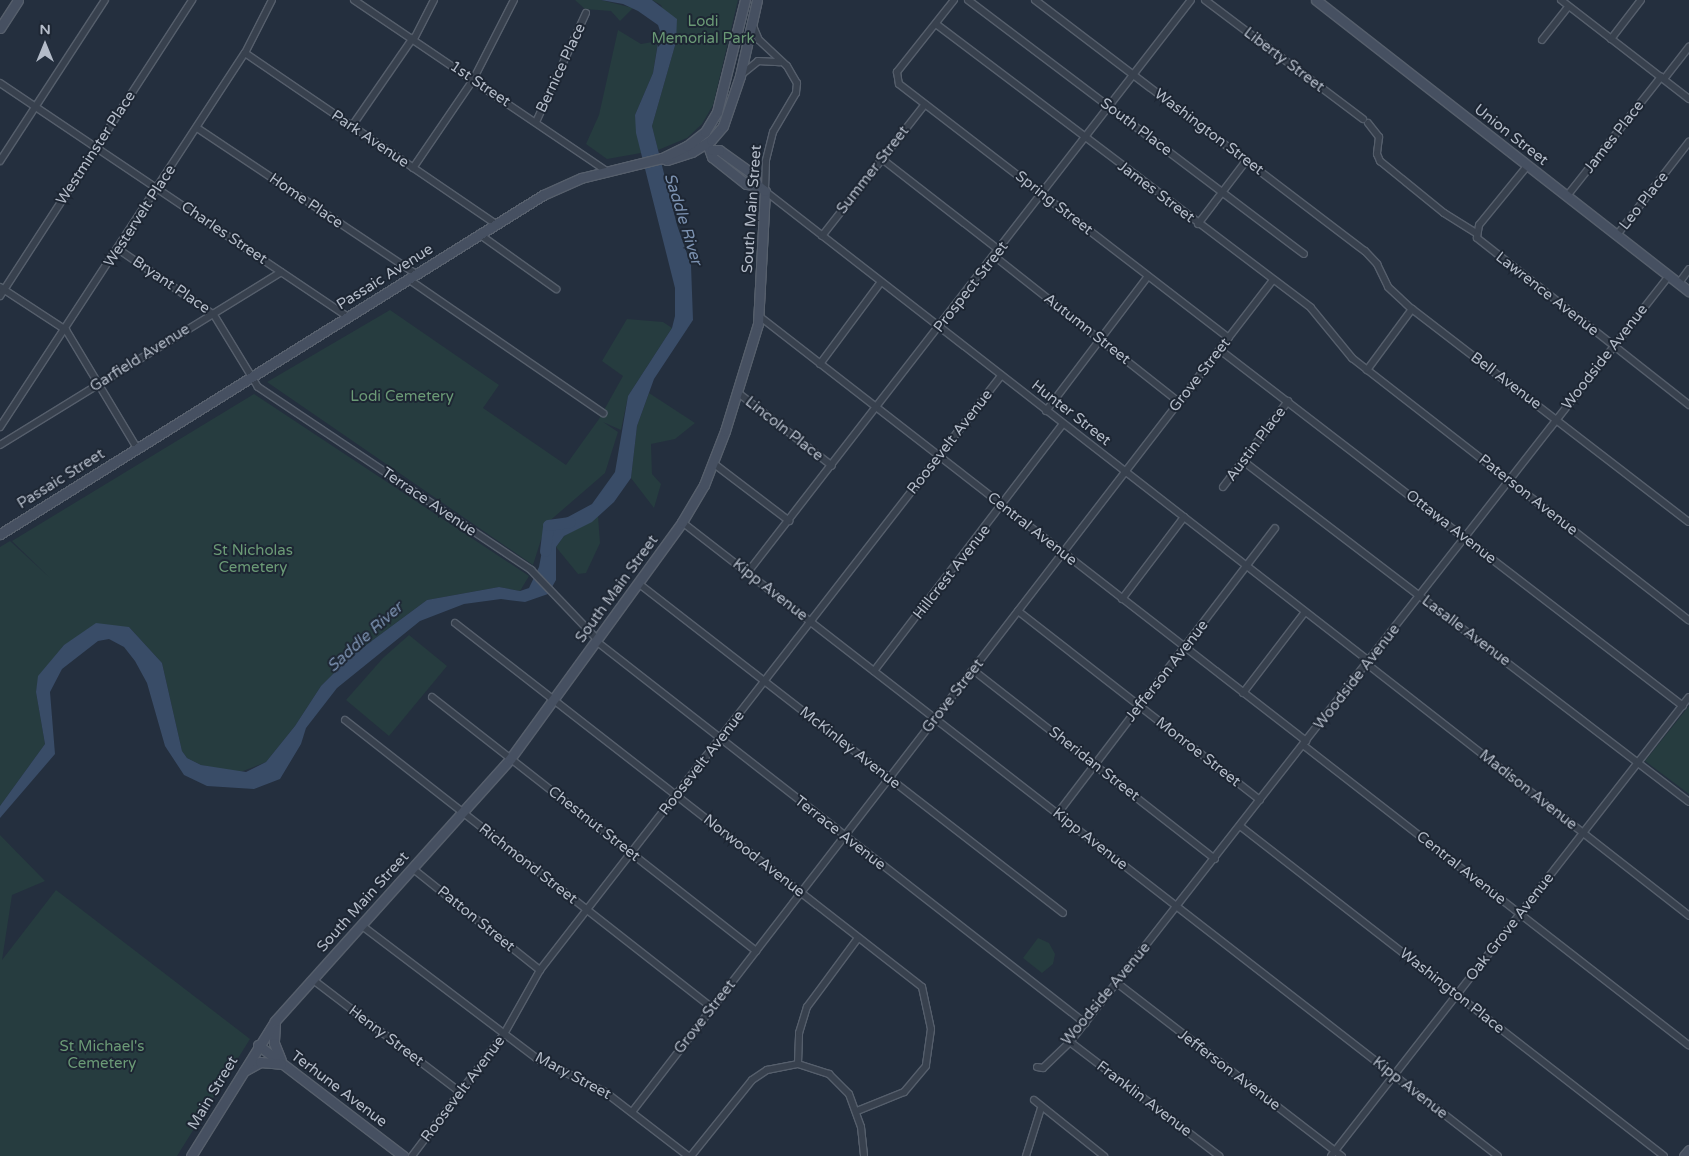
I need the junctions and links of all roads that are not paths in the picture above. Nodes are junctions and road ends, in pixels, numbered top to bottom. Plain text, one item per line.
1 (18, 0) edge
2 (104, 0) edge
3 (192, 0) edge
4 (272, 0) edge
5 (354, 0) edge
6 (434, 0) edge
7 (514, 0) edge
8 (745, 0) edge
9 (757, 0) edge
10 (954, 0) edge
11 (968, 0) edge
12 (1035, 0) edge
13 (1191, 0) edge
14 (1205, 0) edge
15 (1316, 0) edge
16 (1561, 0) edge
17 (1641, 0) edge
18 (1568, 7) junction
19 (586, 13) dead end
20 (936, 24) junction
21 (753, 26) junction
22 (0, 28) edge
23 (1611, 38) junction
24 (413, 39) junction
25 (1542, 40) dead end
26 (1689, 46) edge
27 (245, 53) junction
28 (780, 62) junction
29 (1134, 75) junction
30 (740, 76) junction
31 (1663, 78) junction
32 (474, 80) junction
33 (0, 82) edge
34 (1689, 99) edge
35 (925, 104) junction
36 (36, 106) junction
37 (1110, 106) junction
38 (536, 122) junction
39 (352, 126) junction
40 (197, 128) junction
41 (699, 137) junction
42 (1085, 139) junction
43 (1689, 142) edge
44 (709, 147) junction
45 (96, 148) junction
46 (665, 159) junction
47 (882, 159) junction
48 (0, 161) edge
49 (1246, 161) junction
50 (1528, 165) junction
51 (413, 168) junction
52 (605, 170) junction
53 (157, 188) junction
54 (765, 191) junction
55 (1222, 192) junction
56 (1042, 194) junction
57 (1567, 196) junction
58 (496, 224) junction
59 (1198, 224) junction
60 (1476, 233) junction
61 (480, 234) junction
62 (1617, 235) junction
63 (822, 236) junction
64 (118, 249) junction
65 (999, 250) junction
66 (1304, 254) dead end
67 (994, 256) junction
68 (1378, 269) joint
69 (1689, 269) edge
70 (281, 272) junction
71 (412, 276) junction
72 (1148, 276) junction
73 (1669, 276) junction
74 (1273, 280) junction
75 (881, 282) junction
76 (1679, 283) junction
77 (556, 288) dead end
78 (1, 291) edge
79 (1689, 291) edge
80 (1412, 309) junction
81 (213, 314) junction
82 (759, 316) junction
83 (348, 317) junction
84 (939, 328) junction
85 (66, 330) junction
86 (1229, 338) junction
87 (1100, 340) junction
88 (1613, 347) junction
89 (1220, 350) junction
90 (820, 364) junction
91 (1367, 370) junction
92 (1001, 376) junction
93 (252, 377) junction
94 (98, 384) junction
95 (737, 392) junction
96 (1288, 401) junction
97 (1179, 402) junction
98 (1689, 405) edge
99 (877, 409) junction
100 (1046, 411) junction
101 (603, 413) dead end
102 (1556, 419) junction
103 (1063, 424) junction
104 (0, 427) edge
105 (0, 445) edge
106 (137, 448) junction
107 (938, 457) junction
108 (1243, 461) junction
109 (714, 463) junction
110 (832, 466) junction
111 (1125, 472) junction
112 (1509, 480) junction
113 (1223, 487) dead end
114 (1003, 507) junction
115 (1184, 517) junction
116 (789, 521) junction
117 (682, 522) junction
118 (1689, 522) edge
119 (1275, 528) dead end
120 (0, 534) edge
121 (1464, 537) junction
122 (1063, 553) junction
123 (1247, 566) junction
124 (748, 572) junction
125 (638, 583) junction
126 (1420, 596) junction
127 (1122, 599) junction
128 (1018, 611) junction
129 (1305, 612) junction
130 (1689, 620) edge
131 (455, 622) dead end
132 (811, 622) junction
133 (596, 640) junction
134 (1186, 648) junction
135 (1368, 663) junction
136 (973, 670) junction
137 (874, 671) junction
138 (764, 682) junction
139 (1243, 693) junction
140 (432, 697) dead end
141 (1689, 698) edge
142 (553, 700) junction
143 (1140, 706) junction
144 (1683, 706) junction
145 (936, 718) junction
146 (345, 720) dead end
147 (720, 739) junction
148 (1305, 743) junction
149 (510, 759) junction
150 (1638, 763) junction
151 (1094, 765) junction
152 (889, 778) junction
153 (676, 796) junction
154 (1260, 800) junction
155 (1689, 802) edge
156 (462, 813) junction
157 (1058, 813) junction
158 (1240, 826) junction
159 (1584, 833) junction
160 (844, 836) junction
161 (631, 853) junction
162 (1215, 859) junction
163 (412, 868) junction
164 (800, 893) junction
165 (1178, 906) junction
166 (588, 910) junction
167 (1063, 913) dead end
168 (1520, 915) junction
169 (1689, 916) edge
170 (361, 925) junction
171 (858, 938) junction
172 (756, 951) junction
173 (540, 970) junction
174 (312, 979) junction
175 (1116, 983) junction
176 (1457, 995) junction
177 (712, 1008) junction
178 (275, 1021) junction
179 (1085, 1023) junction
180 (504, 1034) junction
181 (1070, 1042) junction
182 (258, 1045) junction
183 (1689, 1046) edge
184 (284, 1064) junction
185 (798, 1064) junction
186 (1037, 1068) dead end
187 (242, 1072) junction
188 (1392, 1075) junction
189 (460, 1092) junction
190 (1034, 1100) dead end
191 (1041, 1108) junction
192 (857, 1110) junction
193 (632, 1112) junction
194 (1689, 1150) edge
195 (1333, 1153) edge
196 (191, 1156) edge
197 (403, 1156) edge
198 (412, 1156) edge
199 (689, 1156) edge
200 (864, 1156) edge
201 (1026, 1156) edge
202 (1104, 1156) edge
203 (1219, 1156) edge
204 (1342, 1156) edge
205 (1498, 1156) edge
206 (1664, 1156) edge
207 (1684, 1156) edge

1 - 22 street
2 - 36 street
3 - 45 street, Westminster Place
4 - 27 street, Westervelt Place
5 - 24 street, 1st Street
6 - 24 street
7 - 32 street
8 - 41 street
9 - 21 street
10 - 20 street
11 - 37 street, South Place
12 - 29 street, Washington Street
13 - 29 street, Prospect Street
14 - 60 street, Liberty Street
15 - 50 street, Union Street
16 - 18 street
17 - 23 street
18 - 23 street
18 - 25 street
19 - 38 street, Bernice Place
20 - 35 street, Spring Street
20 - 42 street, James Street
21 - 28 street, South Main Street
21 - 30 street
23 - 31 street
24 - 32 street, 1st Street
24 - 39 street
26 - 31 street, James Place
27 - 39 street, Park Avenue
27 - 40 street, Westervelt Place
28 - 30 street
28 - 54 street, South Main Street
29 - 37 street, Prospect Street
29 - 49 street, Washington Street
30 - 44 street
31 - 34 street
31 - 57 street, James Place
32 - 38 street, 1st Street
32 - 51 street
33 - 36 street, Charles Street
35 - 47 street, Summer Street
35 - 56 street, Spring Street
36 - 45 street, Charles Street
36 - 48 street
37 - 42 street, Prospect Street
37 - 55 street, South Place
38 - 52 street, 1st Street
39 - 51 street, Park Avenue
40 - 53 street, Westervelt Place
40 - 71 street, Home Place
41 - 44 street, Hunter Street
41 - 46 street
42 - 56 street, Prospect Street
42 - 59 street, James Street
43 - 62 street, Leo Place
44 - 46 street
44 - 54 street, Hunter Street
45 - 53 street, Charles Street
45 - 78 street, Westminster Place
46 - 52 street, Passaic Avenue
47 - 63 street, Summer Street
47 - 65 street
49 - 55 street
49 - 68 street, Washington Street
50 - 57 street, Union Street
50 - 60 street
51 - 58 street, Park Avenue
52 - 58 street, Passaic Avenue
53 - 64 street, Westervelt Place
53 - 70 street, Charles Street
54 - 63 street, Hunter Street
54 - 82 street, South Main Street
55 - 59 street
55 - 66 street, South Place
56 - 65 street, Prospect Street
56 - 72 street, Spring Street
57 - 62 street, Union Street
58 - 61 street, Passaic Avenue
59 - 74 street, James Street
60 - 88 street, Lawrence Avenue
61 - 71 street, Passaic Avenue
61 - 77 street
62 - 73 street, Union Street
63 - 75 street, Hunter Street
64 - 81 street, Bryant Place
64 - 85 street, Westervelt Place
65 - 67 street, Prospect Street
67 - 84 street, Prospect Street
67 - 87 street, Autumn Street
68 - 80 street, Bell Avenue
69 - 76 street
70 - 81 street, Garfield Avenue
70 - 83 street, Charles Street
71 - 83 street, Passaic Avenue
71 - 101 street, Home Place
72 - 86 street, Spring Street
72 - 87 street
73 - 76 street, Union Street
73 - 88 street, Woodside Avenue
74 - 86 street, Grove Street
74 - 91 street, James Street
75 - 84 street, Hunter Street
75 - 90 street
76 - 79 street, Union Street
78 - 85 street
80 - 91 street
80 - 102 street, Bell Avenue
81 - 93 street, Bryant Place
81 - 94 street, Garfield Avenue
82 - 90 street, Central Avenue
82 - 95 street, South Main Street
83 - 93 street, Passaic Avenue
84 - 92 street, Hunter Street
84 - 99 street, Prospect Street
85 - 94 street
85 - 104 street, Westervelt Place
86 - 89 street, Grove Street
87 - 97 street, Autumn Street
87 - 100 street
88 - 98 street, Lawrence Avenue
88 - 102 street, Woodside Avenue
89 - 96 street, Ottawa Avenue
89 - 97 street, Grove Street
90 - 99 street, Central Avenue
91 - 112 street, Paterson Avenue
92 - 100 street, Hunter Street
92 - 107 street, Roosevelt Avenue
93 - 106 street, Passaic Avenue
93 - 133 street, Terrace Avenue
94 - 105 street, Garfield Avenue
94 - 106 street
95 - 109 street, South Main Street
95 - 110 street, Lincoln Place
96 - 108 street, Austin Place
96 - 121 street, Ottawa Avenue
97 - 111 street, Grove Street
99 - 107 street, Central Avenue
99 - 110 street, Prospect Street
100 - 103 street, Hunter Street
102 - 112 street, Woodside Avenue
102 - 118 street, Bell Avenue
103 - 111 street, Hunter Street
103 - 114 street, Hillcrest Avenue
106 - 120 street, Passaic Street
107 - 114 street, Central Avenue
107 - 132 street, Roosevelt Avenue
108 - 113 street, Austin Place
108 - 126 street, Lasalle Avenue
109 - 116 street
109 - 117 street, South Main Street
110 - 116 street, Prospect Street
111 - 115 street, Hunter Street
111 - 122 street, Grove Street
112 - 121 street, Woodside Avenue
112 - 130 street, Paterson Avenue
114 - 122 street, Central Avenue
114 - 137 street, Hillcrest Avenue
115 - 123 street, Hunter Street
115 - 127 street
116 - 124 street, Prospect Street
117 - 124 street, Kipp Avenue
117 - 125 street, South Main Street
119 - 123 street, Jefferson Avenue
121 - 126 street, Woodside Avenue
121 - 144 street, Ottawa Avenue
122 - 127 street, Central Avenue
122 - 128 street, Grove Street
123 - 129 street, Hunter Street
123 - 134 street, Jefferson Avenue
124 - 132 street, Kipp Avenue
125 - 133 street, South Main Street
125 - 138 street, McKinley Avenue
126 - 135 street, Woodside Avenue
126 - 150 street, Lasalle Avenue
127 - 134 street, Central Avenue
128 - 136 street, Grove Street
128 - 143 street, Monroe Street
129 - 135 street, Hunter Street
129 - 139 street
131 - 142 street, Norwood Avenue
132 - 137 street, Kipp Avenue
132 - 138 street, Roosevelt Avenue
133 - 142 street, South Main Street
133 - 147 street, Terrace Avenue
134 - 139 street, Central Avenue
134 - 143 street, Jefferson Avenue
135 - 148 street, Woodside Avenue
135 - 159 street, Madison Avenue
136 - 145 street, Grove Street
136 - 151 street, Sheridan Street
137 - 145 street, Kipp Avenue
138 - 147 street, Roosevelt Avenue
138 - 152 street, McKinley Avenue
139 - 148 street, Central Avenue
140 - 149 street, Chestnut Street
141 - 144 street, Oak Grove Avenue
142 - 149 street, South Main Street
142 - 153 street, Norwood Avenue
143 - 151 street, Jefferson Avenue
143 - 154 street, Monroe Street
144 - 150 street, Oak Grove Avenue
145 - 152 street, Grove Street
145 - 157 street, Kipp Avenue
146 - 156 street, Richmond Street
147 - 153 street, Roosevelt Avenue
147 - 160 street, Terrace Avenue
148 - 154 street, Woodside Avenue
148 - 168 street, Central Avenue
149 - 156 street, South Main Street
149 - 161 street, Chestnut Street
150 - 155 street, Lasalle Avenue
150 - 159 street, Oak Grove Avenue
151 - 157 street, Jefferson Avenue
151 - 162 street, Sheridan Street
152 - 160 street, Grove Street
152 - 167 street, McKinley Avenue
153 - 161 street, Roosevelt Avenue
153 - 164 street, Norwood Avenue
154 - 158 street, Woodside Avenue
156 - 163 street, South Main Street
156 - 166 street, Richmond Street
157 - 165 street, Kipp Avenue
158 - 162 street, Woodside Avenue
158 - 176 street, Washington Place
159 - 168 street, Oak Grove Avenue
159 - 169 street, Madison Avenue
160 - 164 street, Grove Street
160 - 179 street, Terrace Avenue
161 - 166 street, Roosevelt Avenue
161 - 172 street, Chestnut Street
162 - 165 street, Woodside Avenue
163 - 170 street, South Main Street
163 - 173 street, Patton Street
164 - 171 street, Norwood Avenue
164 - 172 street, Grove Street
165 - 175 street, Woodside Avenue
165 - 188 street, Kipp Avenue
166 - 173 street, Roosevelt Avenue
166 - 177 street, Richmond Street
168 - 176 street, Oak Grove Avenue
168 - 183 street, Central Avenue
170 - 174 street, South Main Street
170 - 180 street, Mary Street
171 - 185 street
171 - 192 street, Norwood Avenue
172 - 177 street, Grove Street
173 - 180 street, Roosevelt Avenue
174 - 178 street, South Main Street
174 - 189 street, Henry Street
175 - 179 street, Woodside Avenue
175 - 195 street, Jefferson Avenue
176 - 188 street, Oak Grove Avenue
176 - 206 street, Washington Place
177 - 193 street, Grove Street
178 - 182 street, South Main Street
178 - 184 street
179 - 181 street, Woodside Avenue
180 - 189 street, Roosevelt Avenue
180 - 193 street, Mary Street
181 - 186 street, Woodside Avenue
181 - 203 street, Franklin Avenue
182 - 184 street, Terhune Avenue
182 - 187 street, Main Street
184 - 187 street
184 - 197 street, Terhune Avenue
185 - 192 street
185 - 199 street
187 - 196 street, Main Street
188 - 195 street, Oak Grove Avenue
188 - 205 street, Kipp Avenue
189 - 198 street, Roosevelt Avenue
190 - 191 street
191 - 201 street
191 - 202 street
192 - 200 street
193 - 199 street, Mary Street
194 - 207 street
195 - 204 street, Jefferson Avenue

